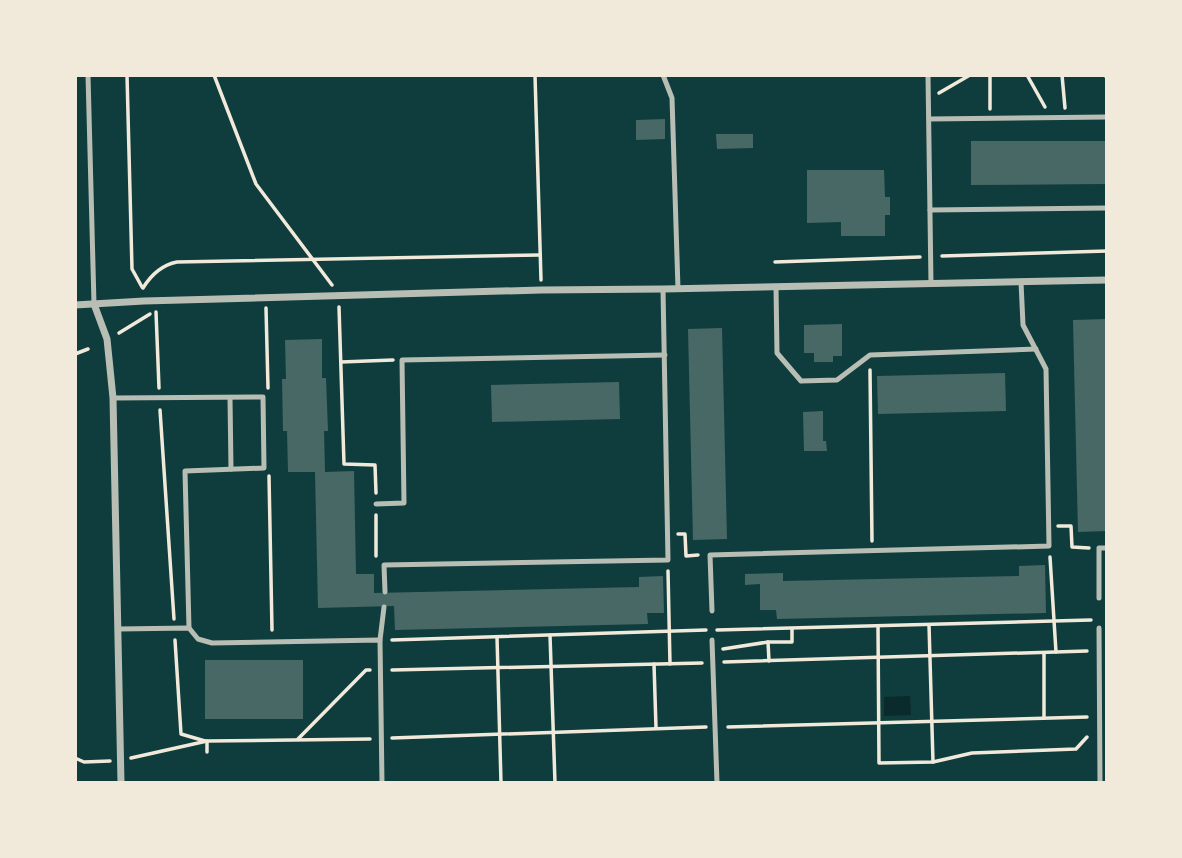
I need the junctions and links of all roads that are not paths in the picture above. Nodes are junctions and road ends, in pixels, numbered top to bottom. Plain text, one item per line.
1 (88, 75) edge
2 (663, 75) edge
3 (928, 75) edge
4 (1107, 117) edge
5 (929, 119) junction
6 (1107, 208) edge
7 (930, 210) junction
8 (1107, 279) edge
9 (1021, 282) junction
10 (931, 284) junction
11 (776, 287) junction
12 (663, 289) junction
13 (678, 289) junction
14 (94, 304) junction
15 (75, 305) edge
16 (1036, 349) junction
17 (665, 355) junction
18 (113, 398) junction
19 (230, 398) junction
20 (231, 469) junction
21 (376, 504) road end
22 (1107, 548) edge
23 (384, 592) dead end
24 (1099, 598) dead end
25 (384, 607) dead end
26 (712, 611) dead end
27 (189, 628) junction
28 (1099, 628) dead end
29 (119, 629) junction
30 (380, 640) junction
31 (712, 640) dead end
32 (121, 783) edge
33 (382, 783) edge
34 (716, 783) edge
35 (1100, 783) edge

1 - 14 lane
2 - 13 lane
3 - 5 lane
4 - 5 lane
5 - 7 lane
6 - 7 lane
7 - 10 lane
8 - 9 street
9 - 10 street
9 - 16 lane
10 - 11 street
11 - 13 street
11 - 16 lane
12 - 13 street
12 - 14 street
12 - 17 lane
14 - 15 street
14 - 18 street
16 - 26 lane
17 - 21 lane
17 - 23 lane
18 - 19 lane
18 - 29 street
19 - 20 lane
19 - 20 lane
20 - 27 lane
22 - 24 lane
25 - 30 lane
27 - 29 lane
27 - 30 lane
28 - 35 lane
29 - 32 street
30 - 33 lane
31 - 34 lane

